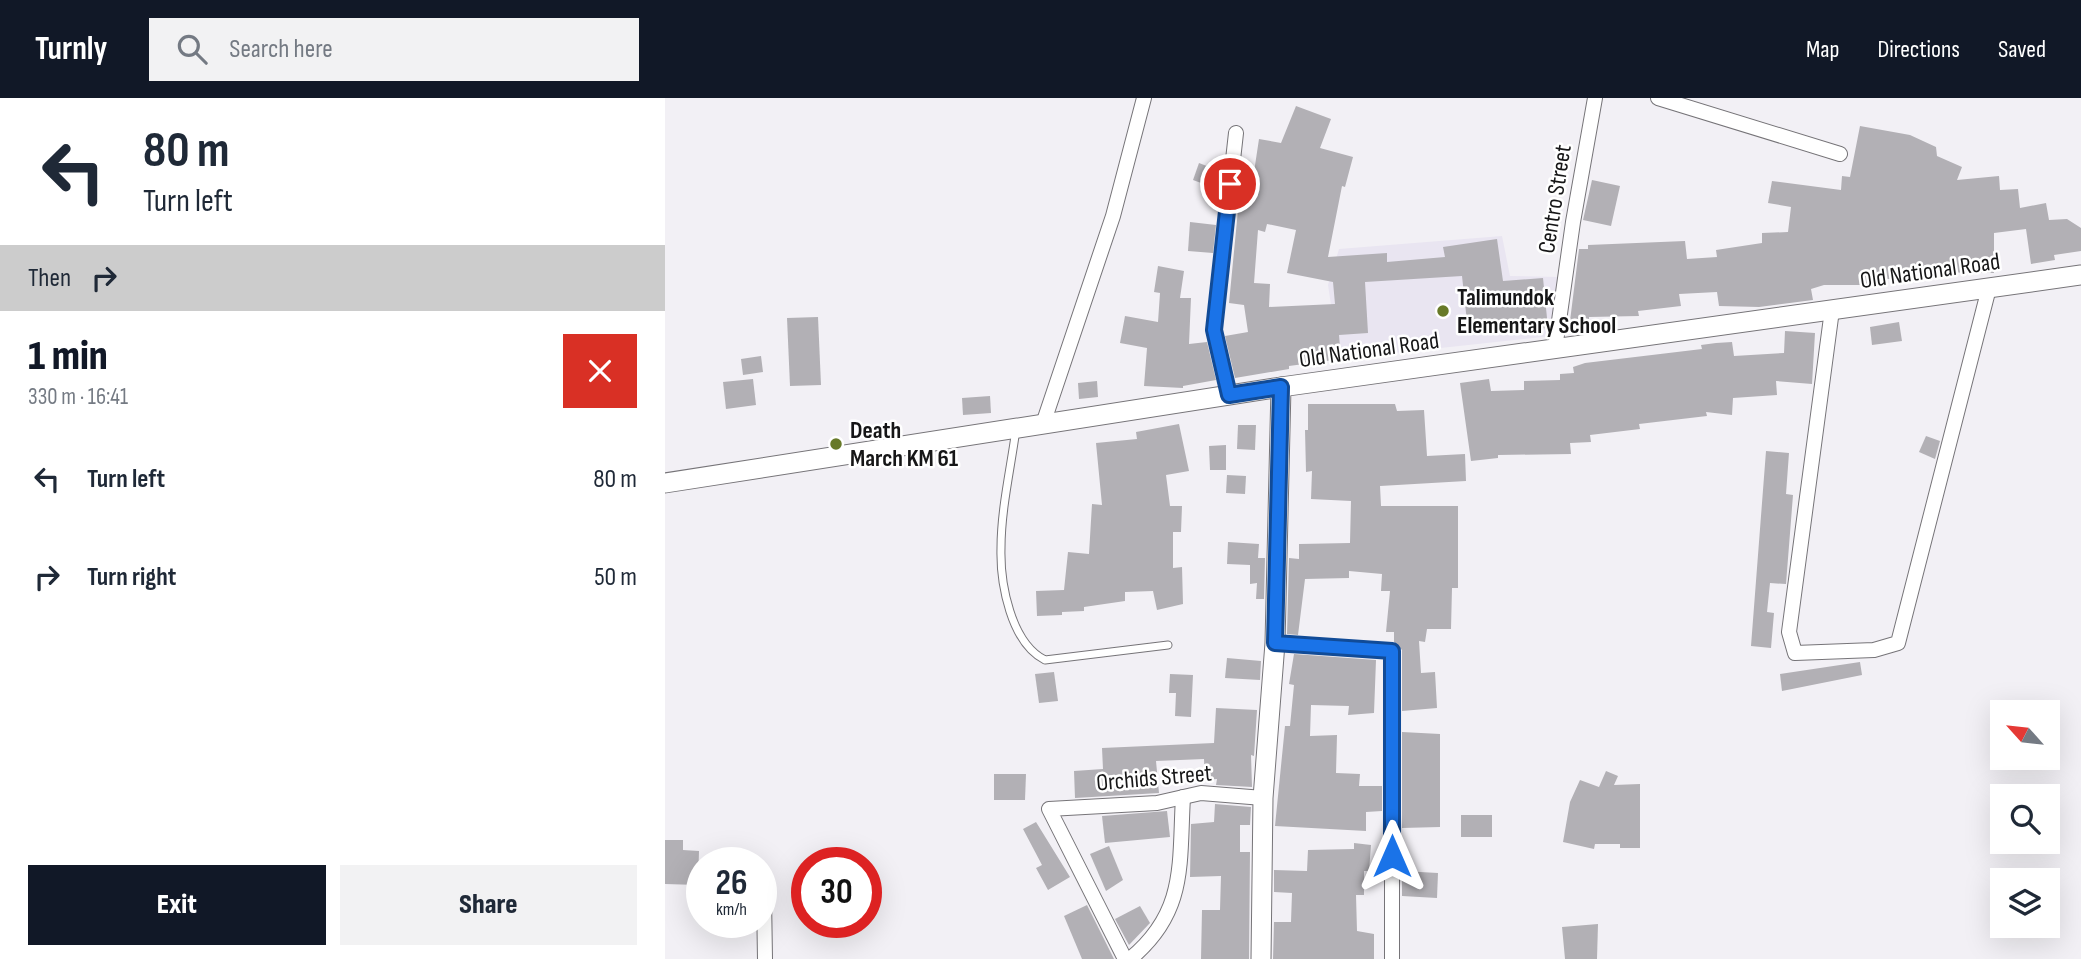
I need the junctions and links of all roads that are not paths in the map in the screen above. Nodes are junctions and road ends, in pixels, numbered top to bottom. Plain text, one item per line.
1 (1144, 98) edge
2 (1595, 98) edge
3 (1658, 98) edge
4 (1236, 133) dead end
5 (1840, 155) dead end
6 (2081, 275) edge
7 (1989, 288) junction
8 (1832, 310) junction
9 (1555, 349) junction
10 (1281, 387) junction
11 (1229, 395) junction
12 (1042, 424) junction
13 (1017, 428) junction
14 (665, 483) edge
15 (1275, 643) junction
16 (1168, 645) dead end
17 (1183, 797) junction
18 (1263, 798) junction
19 (765, 938) edge
20 (765, 959) edge
21 (1128, 959) edge
22 (1261, 959) edge
23 (1392, 959) edge

1 - 12 street
2 - 9 street, Centro Street
3 - 5 street
4 - 11 street
6 - 7 main road, Old National Road
7 - 8 main road, Old National Road
7 - 8 street
8 - 9 main road, Old National Road
9 - 10 main road, Old National Road
10 - 11 main road, Old National Road
10 - 15 main road
11 - 12 main road, Old National Road
12 - 13 main road, Old National Road
13 - 14 main road, Old National Road
13 - 16 lane
15 - 18 main road
15 - 23 street
17 - 18 street, Orchids Street
17 - 21 street
17 - 21 street, Orchids Street
18 - 22 main road
19 - 20 street

